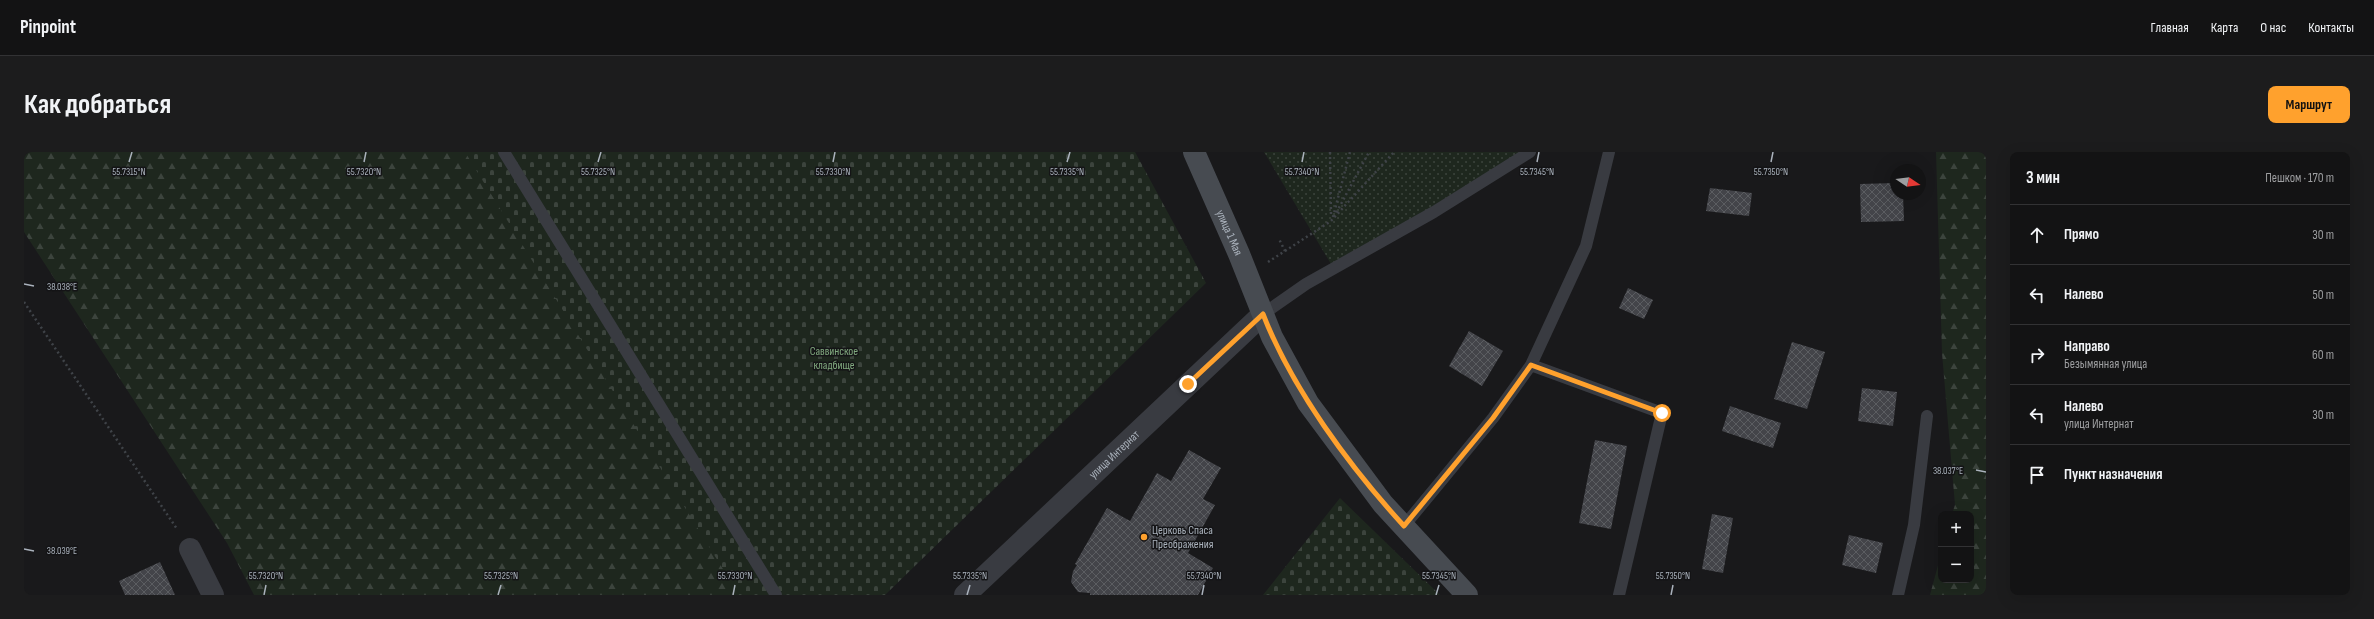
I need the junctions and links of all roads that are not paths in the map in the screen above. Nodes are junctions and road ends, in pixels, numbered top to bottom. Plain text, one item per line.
1 (504, 152) edge
2 (1194, 152) edge
3 (1530, 152) edge
4 (1609, 152) edge
5 (1263, 314) junction
6 (1531, 365) junction
7 (1927, 416) dead end
8 (1404, 526) junction
9 (190, 549) road end
10 (213, 595) edge
11 (776, 595) edge
12 (965, 595) edge
13 (1467, 595) edge
14 (1620, 595) edge
15 (1898, 595) edge

1 - 11 lane
2 - 5 street, улица 1 Мая
3 - 5 lane
4 - 6 lane
5 - 8 street, улица 1 Мая
5 - 12 street, улица Интернат
6 - 8 lane
6 - 14 lane
7 - 15 lane
8 - 13 street, улица 1 Мая
9 - 10 street

